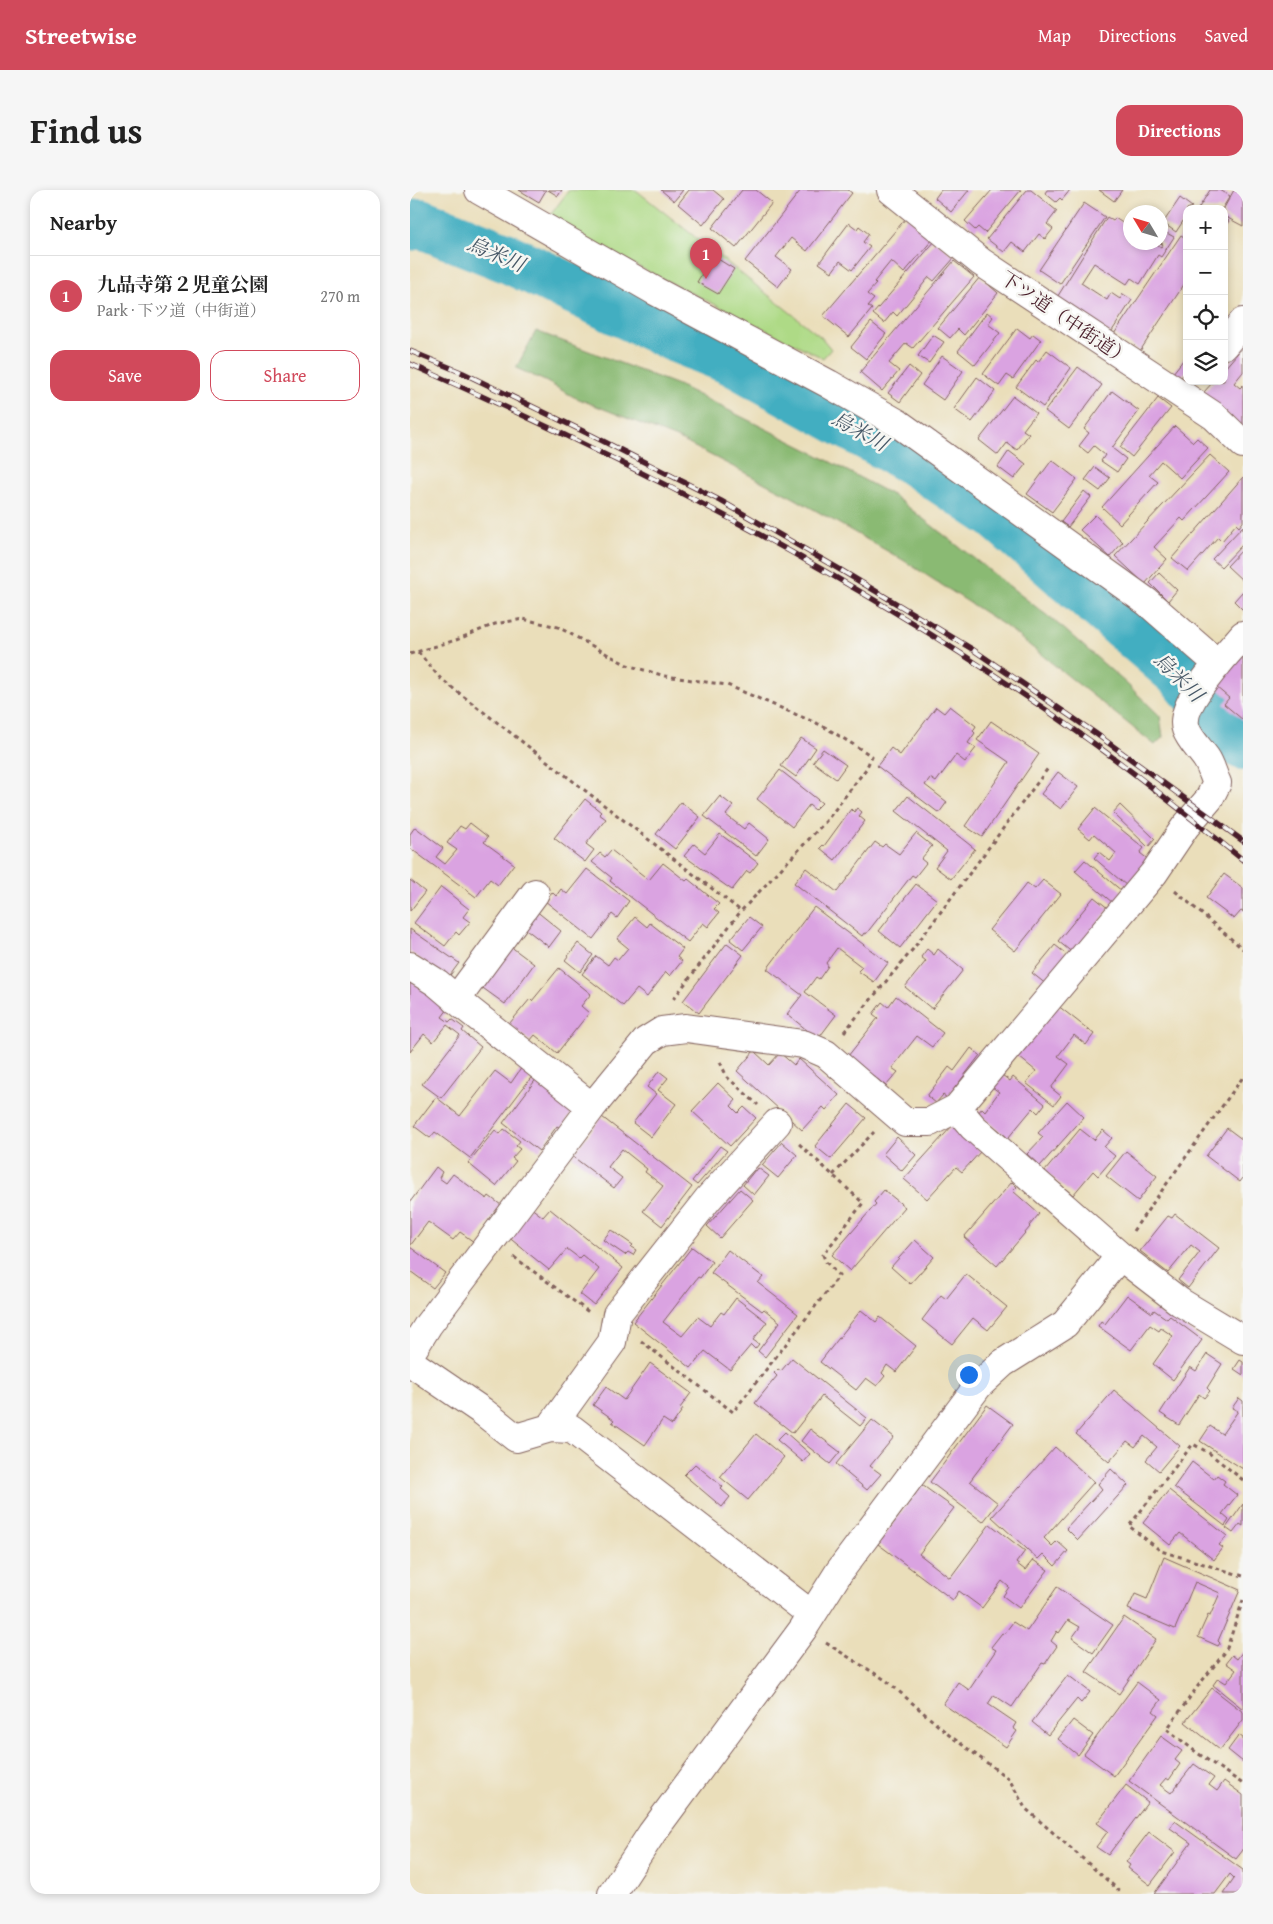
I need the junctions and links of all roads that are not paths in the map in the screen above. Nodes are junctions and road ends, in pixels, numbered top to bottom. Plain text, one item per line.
1 (479, 190) edge
2 (890, 190) edge
3 (1243, 322) edge
4 (1228, 340) edge
5 (1189, 389) edge
6 (1243, 444) edge
7 (1243, 635) edge
8 (1218, 664) junction
9 (535, 893) dead end
10 (410, 966) edge
11 (456, 1000) junction
12 (592, 1106) junction
13 (957, 1108) junction
14 (777, 1123) road end
15 (1120, 1256) junction
16 (1243, 1340) edge
17 (410, 1354) edge
18 (410, 1362) edge
19 (550, 1428) junction
20 (807, 1622) junction
21 (612, 1894) edge

1 - 8 street
2 - 5 street, 下ツ道（中街道）
3 - 4 street
5 - 6 street, 下ツ道（中街道）
7 - 8 street
8 - 13 street
9 - 11 street
10 - 11 street
11 - 12 street
12 - 13 street
12 - 17 street
13 - 15 street
14 - 19 street
15 - 16 street
15 - 20 street
18 - 19 street
19 - 20 street
20 - 21 street

